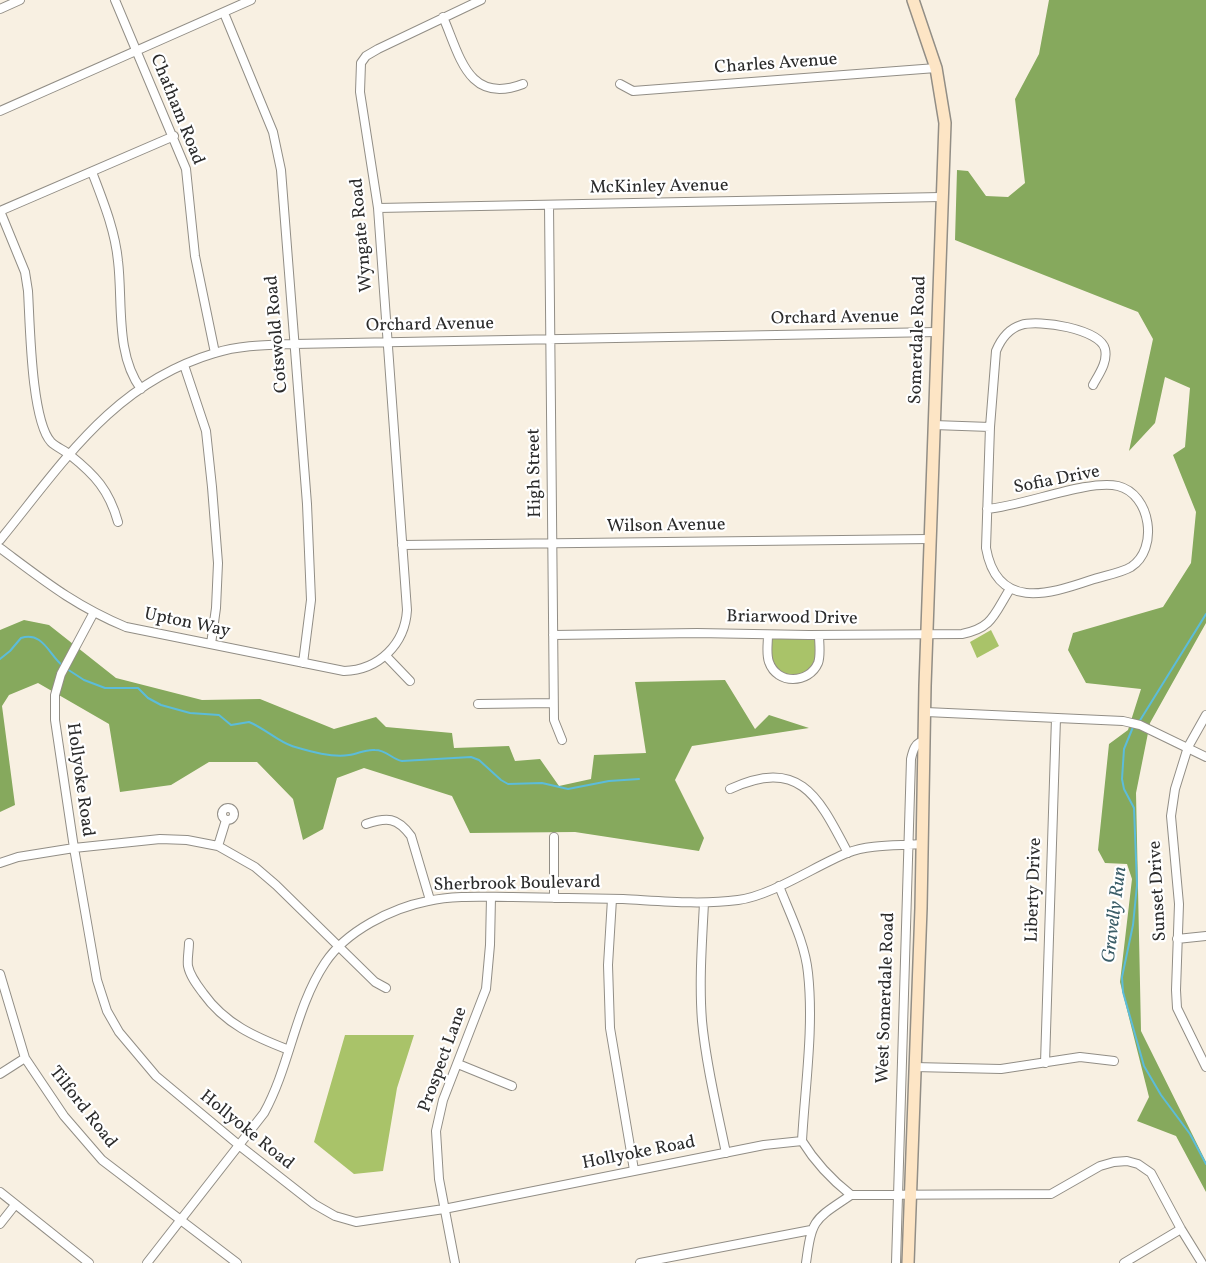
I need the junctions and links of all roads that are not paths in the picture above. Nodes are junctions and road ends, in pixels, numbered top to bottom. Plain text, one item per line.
1 (20, 0) edge
2 (115, 0) edge
3 (251, 0) edge
4 (481, 0) edge
5 (913, 0) edge
6 (0, 9) edge
7 (224, 13) junction
8 (443, 17) junction
9 (136, 50) junction
10 (936, 68) junction
11 (523, 84) dead end
12 (620, 84) dead end
13 (0, 111) edge
14 (174, 136) junction
15 (92, 172) junction
16 (941, 197) junction
17 (549, 205) junction
18 (378, 208) junction
19 (0, 211) edge
20 (937, 332) junction
21 (549, 339) junction
22 (387, 342) junction
23 (294, 344) junction
24 (215, 353) junction
25 (184, 365) junction
26 (1094, 385) dead end
27 (141, 389) junction
28 (934, 425) junction
29 (990, 427) junction
30 (70, 455) junction
31 (987, 509) junction
32 (118, 522) dead end
33 (930, 539) junction
34 (0, 540) edge
35 (552, 543) junction
36 (402, 545) junction
37 (0, 548) edge
38 (1010, 589) junction
39 (94, 614) junction
40 (768, 635) junction
41 (819, 635) junction
42 (927, 635) junction
43 (553, 636) junction
44 (211, 644) junction
45 (386, 656) junction
46 (303, 663) junction
47 (410, 681) dead end
48 (925, 686) joint
49 (554, 703) junction
50 (478, 704) dead end
51 (926, 712) junction
52 (1206, 715) edge
53 (1056, 718) junction
54 (562, 740) dead end
55 (1188, 747) junction
56 (1206, 757) edge
57 (730, 789) dead end
58 (226, 820) dead end
59 (366, 824) dead end
60 (554, 837) dead end
61 (916, 845) junction
62 (218, 846) junction
63 (74, 848) junction
64 (848, 853) junction
65 (0, 863) edge
66 (779, 886) junction
67 (491, 897) junction
68 (554, 898) junction
69 (612, 899) junction
70 (430, 900) junction
71 (704, 903) junction
72 (1206, 936) edge
73 (1177, 939) junction
74 (189, 943) dead end
75 (338, 947) junction
76 (0, 974) edge
77 (386, 988) dead end
78 (289, 1050) junction
79 (25, 1058) junction
80 (1114, 1061) dead end
81 (1045, 1063) junction
82 (458, 1064) junction
83 (914, 1067) junction
84 (1206, 1067) edge
85 (0, 1074) edge
86 (512, 1086) dead end
87 (802, 1141) junction
88 (240, 1146) junction
89 (726, 1153) junction
90 (634, 1170) junction
91 (0, 1192) edge
92 (851, 1195) junction
93 (898, 1195) junction
94 (912, 1195) junction
95 (16, 1205) junction
96 (444, 1209) junction
97 (179, 1220) junction
98 (0, 1224) edge
99 (810, 1230) junction
100 (1181, 1230) junction
101 (89, 1263) edge
102 (147, 1263) edge
103 (237, 1263) edge
104 (455, 1263) edge
105 (640, 1263) edge
106 (806, 1263) edge
107 (896, 1263) edge
108 (908, 1263) edge
109 (1124, 1263) edge
110 (1202, 1263) edge

1 - 6 street
2 - 9 street, Chatham Road
3 - 7 street
4 - 8 street, Wyngate Road
5 - 10 main road, Somerdale Road
7 - 9 street
7 - 23 street, Cotswold Road
8 - 11 street
8 - 18 street, Wyngate Road
9 - 13 street
9 - 14 street, Chatham Road
10 - 12 street, Charles Avenue
10 - 16 main road, Somerdale Road
14 - 15 street
14 - 24 street, Chatham Road
15 - 19 street
15 - 27 street
16 - 17 street, McKinley Avenue
16 - 20 main road, Somerdale Road
17 - 18 street, McKinley Avenue
17 - 21 street, High Street
18 - 22 street, Wyngate Road
19 - 30 street
20 - 21 street, Orchard Avenue
20 - 28 main road, Somerdale Road
21 - 22 street, Orchard Avenue
21 - 35 street, High Street
22 - 23 street, Orchard Avenue
22 - 36 street, Wyngate Road
23 - 24 street, Orchard Avenue
23 - 46 street, Cotswold Road
24 - 25 street, Orchard Avenue
25 - 27 street, Orchard Avenue
25 - 44 street
26 - 29 street, Sofia Drive
27 - 30 street, Orchard Avenue
28 - 29 street
28 - 33 main road, Somerdale Road
29 - 31 street, Sofia Drive
30 - 32 street
30 - 34 street, Orchard Avenue
31 - 38 street, Sofia Drive
31 - 38 street, Sofia Drive
33 - 35 street, Wilson Avenue
33 - 42 main road, Somerdale Road
35 - 36 street, Wilson Avenue
35 - 43 street, High Street
36 - 45 street, Wyngate Road
37 - 39 street, Upton Way
38 - 42 street, Briarwood Drive
39 - 44 street, Upton Way
39 - 63 street, Hollyoke Road
40 - 41 street, Briarwood Drive
40 - 41 street
40 - 43 street, Briarwood Drive
41 - 42 street, Briarwood Drive
42 - 48 main road, Somerdale Road
43 - 49 street, High Street
44 - 46 street, Upton Way
45 - 46 street, Upton Way
45 - 47 street
48 - 51 main road, West Somerdale Road
49 - 50 street
49 - 54 street, High Street
51 - 53 street
51 - 61 main road, West Somerdale Road
52 - 55 street, Sunset Drive
53 - 55 street
53 - 81 street, Liberty Drive
55 - 56 street
55 - 73 street, Sunset Drive
57 - 64 street
58 - 62 street
59 - 70 street
60 - 68 street
61 - 64 street, Sherbrook Boulevard
61 - 83 main road, West Somerdale Road
61 - 93 street, West Somerdale Road
62 - 63 street
62 - 75 street
63 - 65 street
63 - 88 street, Hollyoke Road
64 - 66 street, Sherbrook Boulevard
66 - 71 street, Sherbrook Boulevard
66 - 87 street
67 - 68 street, Sherbrook Boulevard
67 - 70 street, Sherbrook Boulevard
67 - 82 street, Prospect Lane
68 - 69 street, Sherbrook Boulevard
69 - 71 street, Sherbrook Boulevard
69 - 90 street
70 - 75 street, Sherbrook Boulevard
71 - 89 street
72 - 73 street
73 - 84 street, Sunset Drive
74 - 78 street
75 - 77 street
75 - 78 street, Sherbrook Boulevard
76 - 79 street, Tilford Road
78 - 88 street, Sherbrook Boulevard
79 - 85 street
79 - 97 street, Tilford Road
80 - 81 street
81 - 83 street
82 - 86 street
82 - 96 street, Prospect Lane
83 - 94 main road, West Somerdale Road
87 - 89 street, Hollyoke Road
87 - 92 street
88 - 96 street, Hollyoke Road
88 - 97 street, Sherbrook Boulevard
89 - 90 street, Hollyoke Road
90 - 96 street, Hollyoke Road
91 - 95 street
92 - 93 street
92 - 99 street
93 - 94 street
93 - 107 street, West Somerdale Road
94 - 100 street
94 - 108 main road, West Somerdale Road
95 - 98 street
95 - 101 street
96 - 104 street, Prospect Lane
97 - 102 street, Sherbrook Boulevard
97 - 103 street, Tilford Road
99 - 105 street
99 - 106 street
100 - 109 street
100 - 110 street

